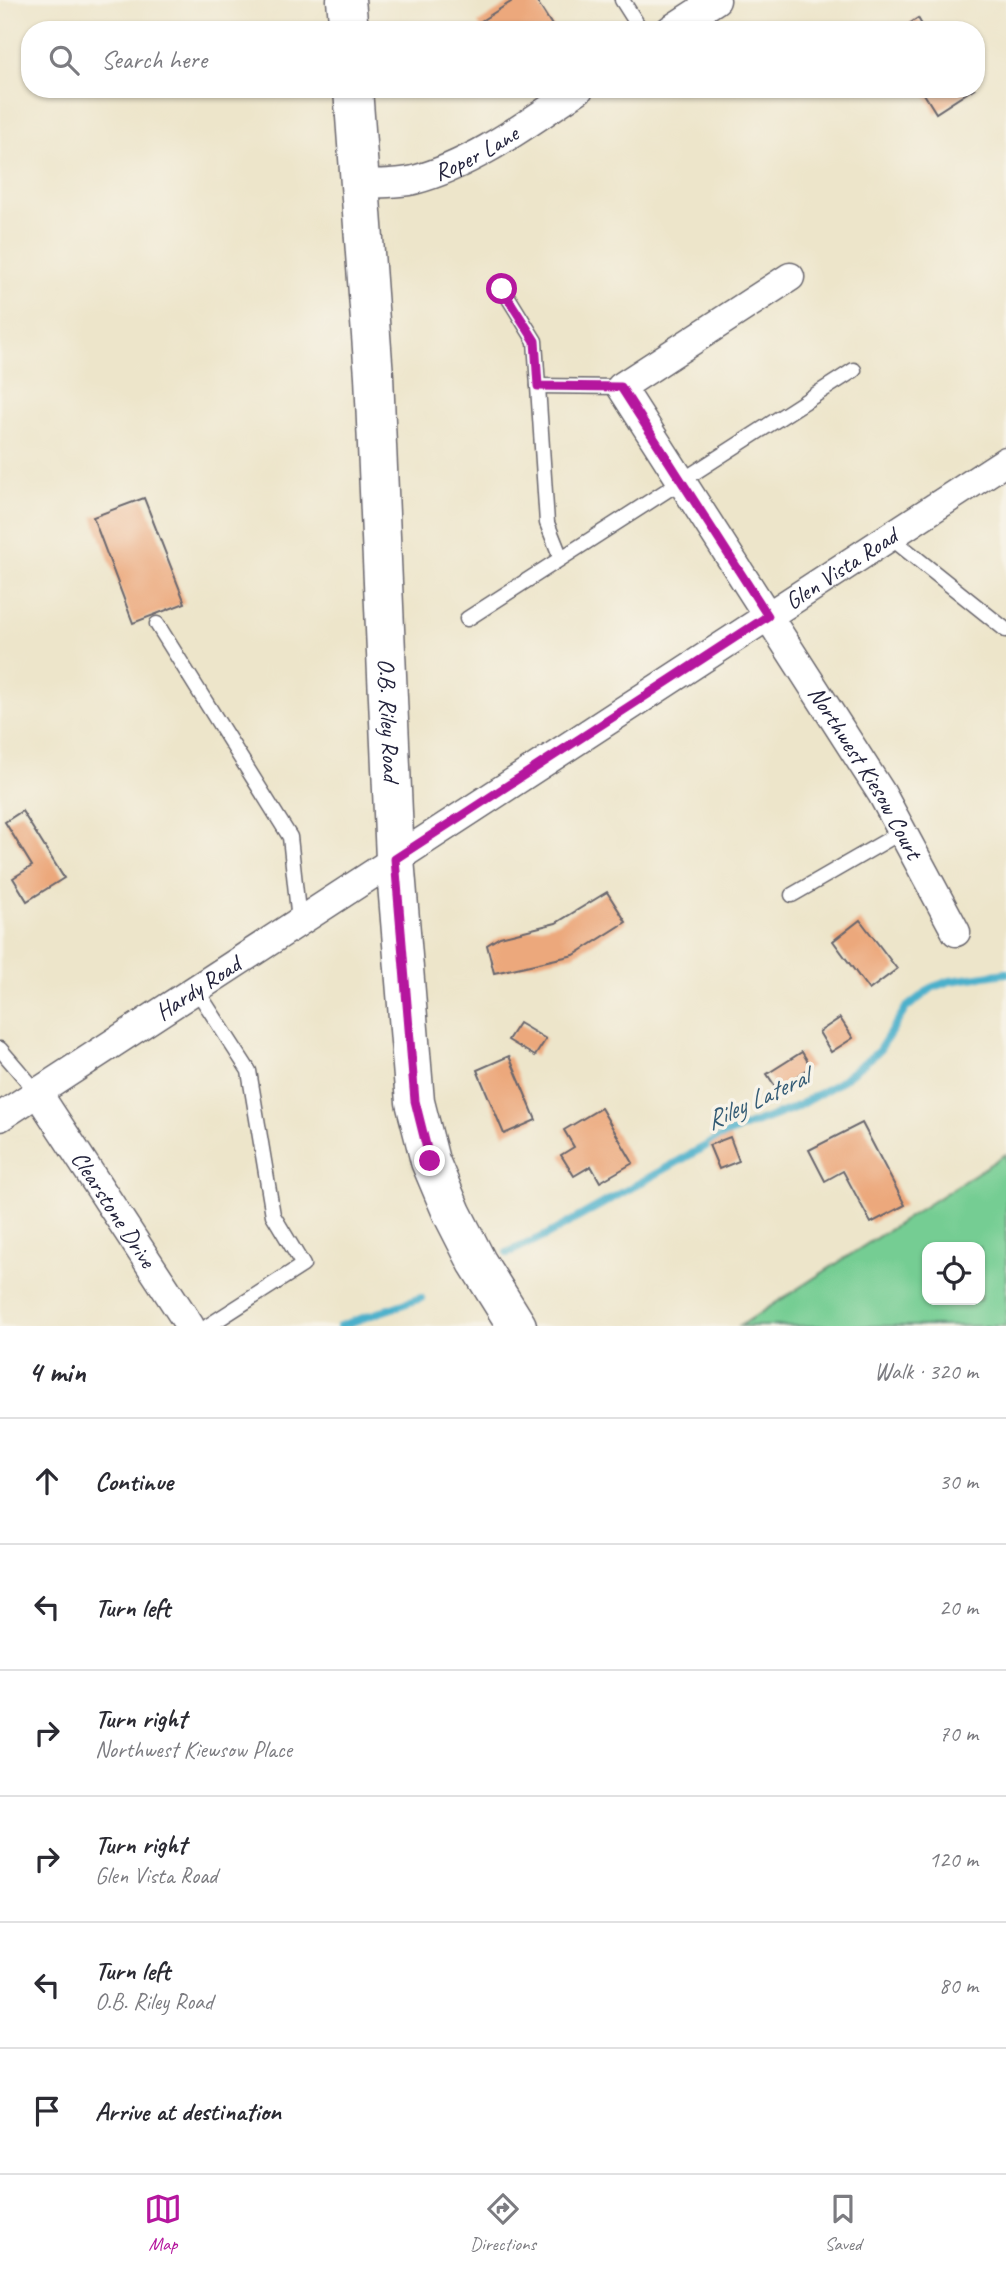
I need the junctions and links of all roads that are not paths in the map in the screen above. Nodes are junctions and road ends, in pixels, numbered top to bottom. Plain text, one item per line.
1 (346, 0) edge
2 (622, 0) edge
3 (716, 0) edge
4 (348, 21) edge
5 (635, 21) edge
6 (684, 21) edge
7 (354, 98) edge
8 (565, 98) edge
9 (360, 184) junction
10 (790, 277) dead end
11 (502, 289) dead end
12 (854, 370) dead end
13 (538, 386) junction
14 (621, 387) junction
15 (1006, 461) edge
16 (681, 481) junction
17 (890, 537) junction
18 (561, 558) junction
19 (768, 616) junction
20 (467, 619) dead end
21 (157, 624) dead end
22 (1006, 630) edge
23 (903, 831) junction
24 (395, 859) junction
25 (792, 895) dead end
26 (299, 921) junction
27 (956, 932) dead end
28 (196, 989) junction
29 (0, 1049) edge
30 (37, 1092) junction
31 (0, 1117) edge
32 (190, 1326) edge
33 (208, 1326) edge
34 (517, 1326) edge

1 - 4 street
2 - 5 lane
3 - 6 street
7 - 9 street, O.B. Riley Road
8 - 9 street, Roper Lane
9 - 24 street, O.B. Riley Road
10 - 14 street
11 - 13 lane
12 - 16 lane
13 - 14 lane
13 - 18 lane
14 - 16 street, Northwest Kiesow Court
15 - 17 street, Glen Vista Road
16 - 18 lane
16 - 19 street, Northwest Kiesow Court
17 - 19 street, Glen Vista Road
17 - 22 lane
18 - 20 lane
19 - 23 street, Northwest Kiesow Court
19 - 24 street, Glen Vista Road
21 - 26 lane
23 - 25 lane
23 - 27 street, Northwest Kiesow Court
24 - 26 street, Hardy Road
24 - 34 street, O.B. Riley Road
26 - 28 street, Hardy Road
28 - 30 street, Hardy Road
28 - 33 lane
29 - 30 lane
30 - 31 street, Hardy Road
30 - 32 street, Clearstone Drive

